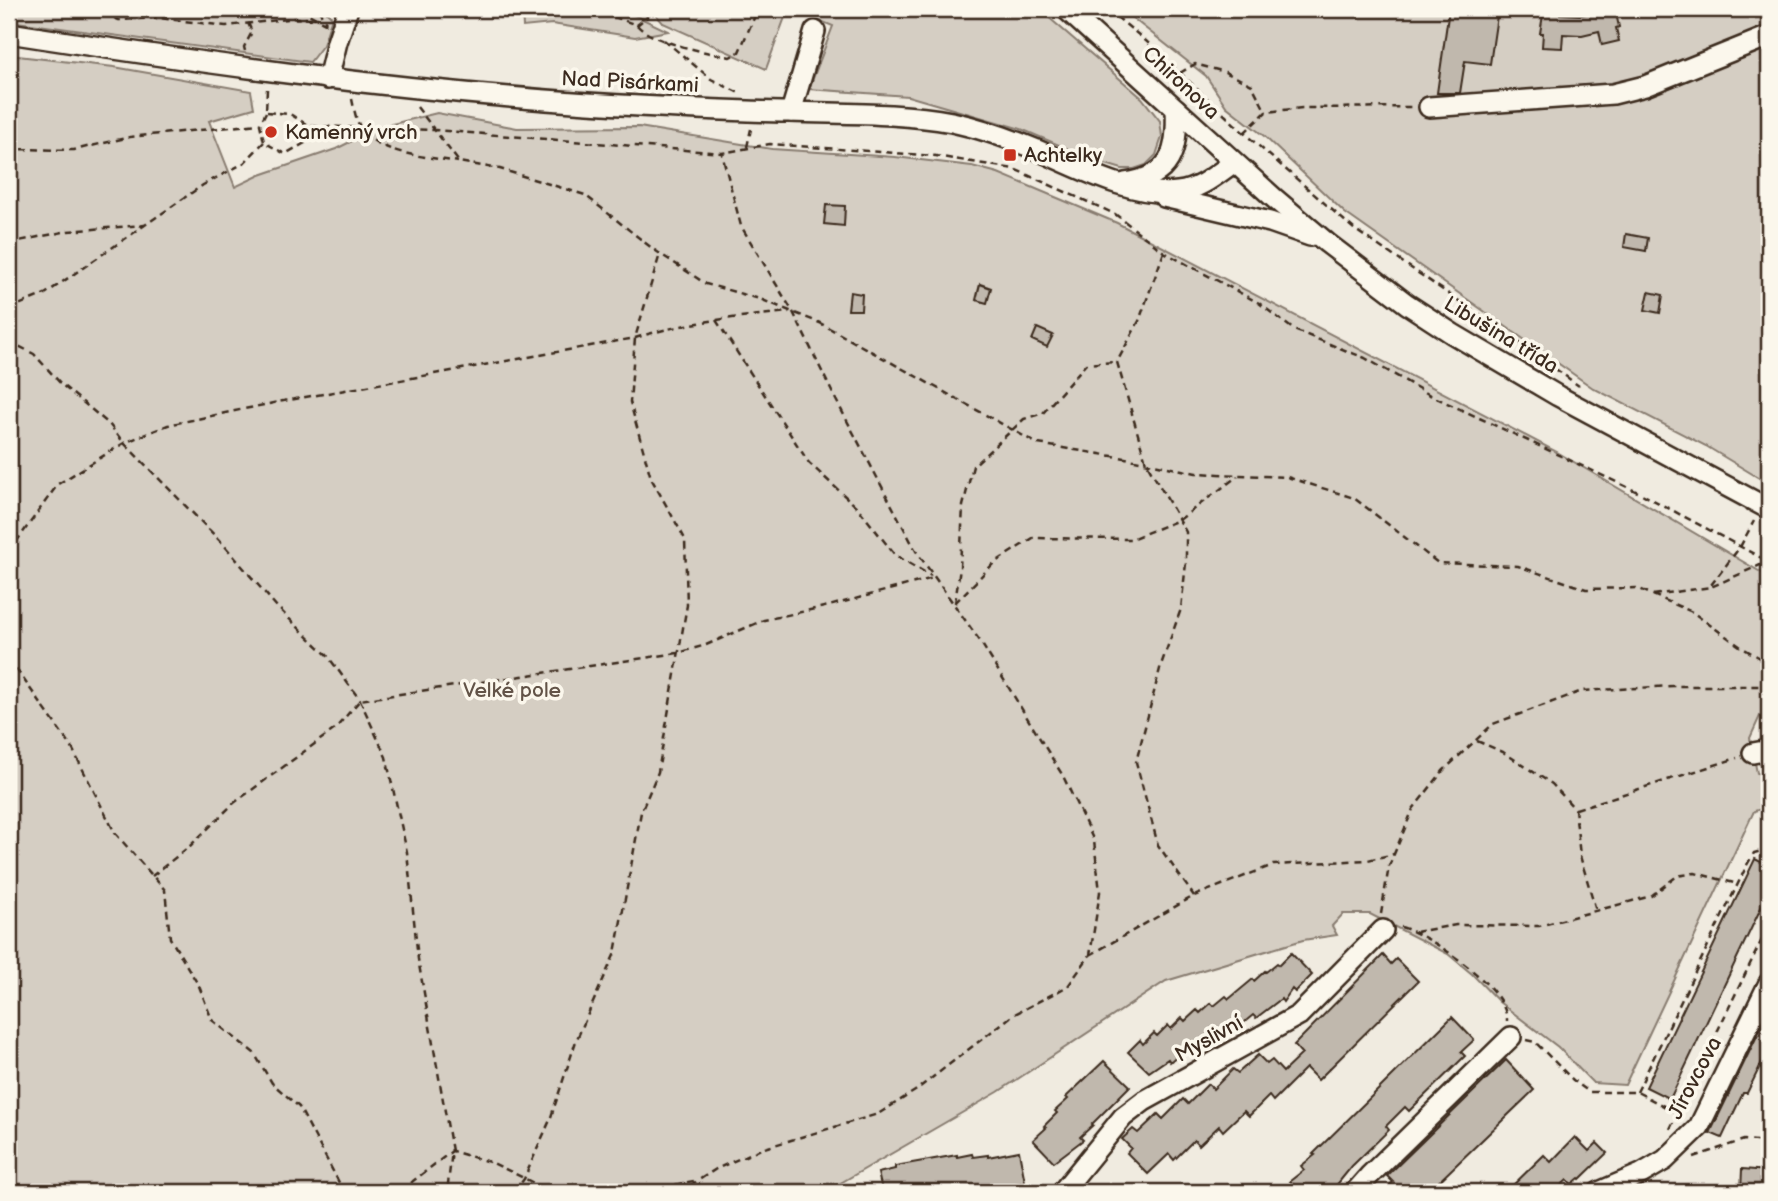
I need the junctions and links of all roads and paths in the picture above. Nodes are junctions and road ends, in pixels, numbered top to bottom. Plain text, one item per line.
1 (92, 9) edge
2 (299, 9) edge
3 (318, 9) edge
4 (348, 9) edge
5 (591, 9) edge
6 (646, 9) edge
7 (758, 9) edge
8 (1066, 9) edge
9 (1107, 9) edge
10 (318, 19) junction
11 (637, 25) junction
12 (815, 30) dead end
13 (9, 33) edge
14 (1769, 36) edge
15 (663, 39) junction
16 (269, 72) junction
17 (1180, 74) junction
18 (328, 79) junction
19 (402, 86) junction
20 (351, 96) dead end
21 (1429, 107) joint
22 (1176, 109) junction
23 (750, 111) junction
24 (266, 112) junction
25 (791, 112) junction
26 (1266, 112) junction
27 (260, 124) junction
28 (309, 126) junction
29 (360, 128) junction
30 (434, 130) junction
31 (1244, 134) junction
32 (264, 142) junction
33 (747, 147) junction
34 (9, 149) edge
35 (722, 153) junction
36 (459, 162) junction
37 (1233, 163) junction
38 (1118, 183) junction
39 (148, 225) junction
40 (9, 243) edge
41 (1327, 243) junction
42 (1164, 252) junction
43 (660, 254) junction
44 (9, 309) edge
45 (793, 312) junction
46 (716, 320) junction
47 (635, 338) junction
48 (9, 341) edge
49 (1117, 362) junction
50 (1584, 390) dead end
51 (1011, 430) junction
52 (124, 443) junction
53 (1146, 462) junction
54 (1240, 475) junction
55 (1765, 508) edge
56 (1179, 520) junction
57 (1740, 547) junction
58 (9, 552) edge
59 (1769, 562) edge
60 (933, 578) junction
61 (1710, 587) junction
62 (1650, 595) junction
63 (954, 603) junction
64 (678, 653) junction
65 (9, 659) edge
66 (1769, 663) edge
67 (1769, 686) edge
68 (360, 700) junction
69 (1476, 740) junction
70 (1761, 752) edge
71 (1575, 809) junction
72 (1769, 849) edge
73 (1394, 854) junction
74 (152, 876) junction
75 (1738, 884) junction
76 (1194, 896) junction
77 (1596, 910) junction
78 (1769, 925) edge
79 (1389, 928) junction
80 (1414, 932) junction
81 (1090, 955) junction
82 (1769, 983) edge
83 (1511, 1037) joint
84 (1535, 1042) dead end
85 (1637, 1092) junction
86 (1679, 1114) junction
87 (1665, 1138) dead end
88 (1769, 1142) edge
89 (452, 1151) junction
90 (1684, 1160) dead end
91 (524, 1179) junction
92 (701, 1179) junction
93 (344, 1192) edge
94 (402, 1192) edge
95 (447, 1192) edge
96 (514, 1192) edge
97 (552, 1192) edge
98 (640, 1192) edge
99 (680, 1192) edge
100 (1062, 1192) edge
101 (1356, 1192) edge
102 (1599, 1192) edge

1 - 10 path
2 - 10 path
3 - 10 path
4 - 18 street
5 - 11 path
6 - 11 path
7 - 15 path
8 - 22 street, Chironova
9 - 17 path
11 - 15 path
12 - 25 street
13 - 16 street, Nad Pisárkami
14 - 21 street
15 - 23 path
16 - 18 street, Nad Pisárkami
16 - 24 path
17 - 26 path
17 - 31 path
18 - 19 street, Nad Pisárkami
19 - 23 street, Nad Pisárkami
19 - 30 path
20 - 29 path
21 - 26 path
22 - 37 street, Chironova
22 - 38 street
23 - 25 street, Nad Pisárkami
23 - 33 path
24 - 27 path
24 - 28 path
25 - 38 street, Nad Pisárkami
26 - 31 path
27 - 32 path
27 - 34 path
28 - 29 path
28 - 32 path
29 - 30 path
29 - 36 path
30 - 35 path
30 - 36 path
31 - 50 path
32 - 39 path
33 - 35 path
33 - 42 path
35 - 45 path
36 - 43 path
37 - 38 street, Nad Pisárkami
37 - 41 street, Libušina třída
38 - 41 street
39 - 40 path
39 - 44 path
41 - 55 street, Libušina třída
42 - 49 path
42 - 57 path
43 - 45 path
43 - 47 path
45 - 46 path
45 - 51 path
45 - 60 path
46 - 47 path
46 - 60 path
47 - 52 path
47 - 64 path
48 - 52 path
49 - 51 path
49 - 53 path
51 - 53 path
51 - 63 path
52 - 58 path
52 - 68 path
53 - 54 path
53 - 56 path
54 - 56 path
54 - 62 path
55 - 57 path
56 - 63 path
56 - 76 path
57 - 59 path
57 - 61 path
59 - 61 path
60 - 63 path
60 - 64 path
61 - 62 path
62 - 66 path
63 - 81 path
64 - 68 path
64 - 91 path
65 - 74 path
67 - 69 path
68 - 74 path
68 - 89 path
69 - 71 path
69 - 73 path
70 - 71 path
71 - 77 path
72 - 75 path
73 - 76 path
73 - 79 path
74 - 93 path
75 - 77 path
75 - 85 path
76 - 81 path
77 - 80 path
78 - 86 path
79 - 80 path
79 - 100 street, Myslivní
80 - 83 path
81 - 92 path
82 - 102 street, Jírovcova
83 - 101 street
84 - 85 path
85 - 86 path
86 - 87 path
88 - 90 path
89 - 91 path
89 - 94 path
89 - 95 path
91 - 96 path
91 - 97 path
92 - 98 path
92 - 99 path

